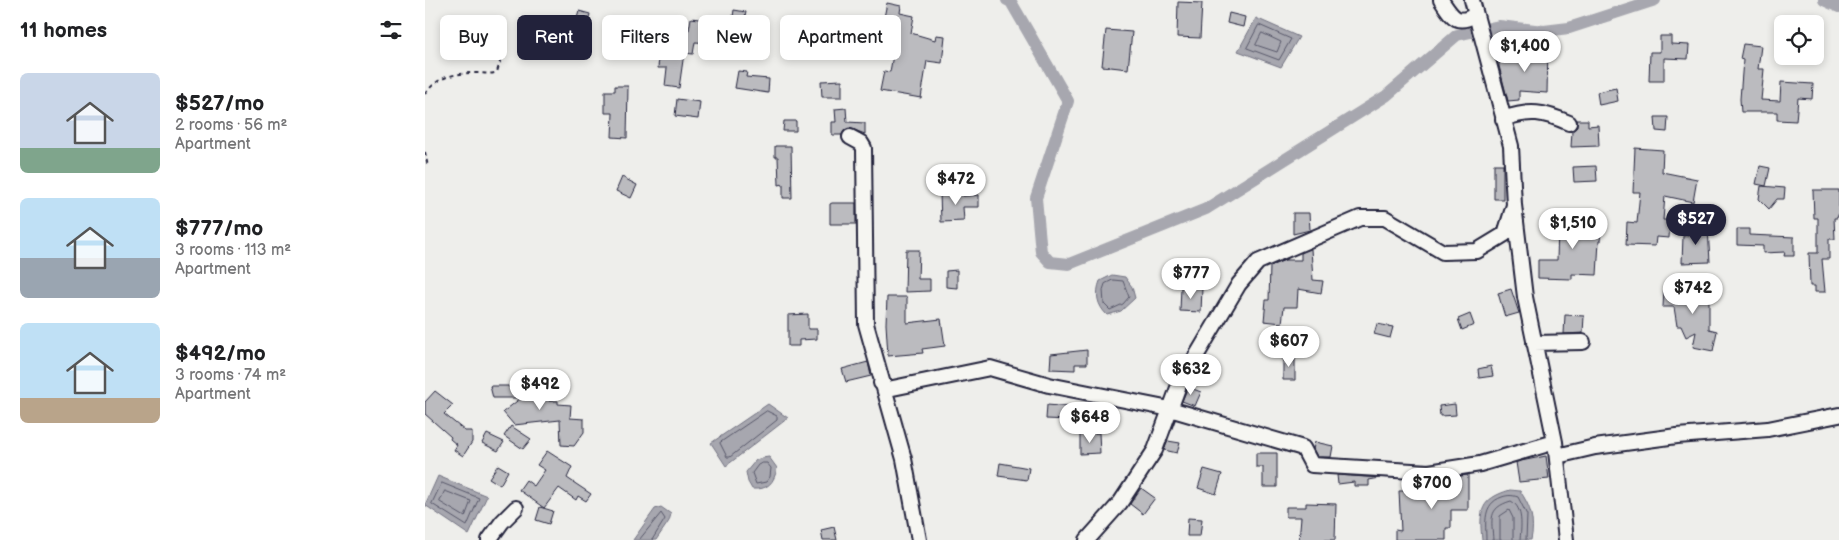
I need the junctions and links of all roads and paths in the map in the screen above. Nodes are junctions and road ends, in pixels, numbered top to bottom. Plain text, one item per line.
1 (1441, 0) edge
2 (1472, 0) edge
3 (1475, 15) junction
4 (500, 60) edge
5 (425, 94) edge
6 (1503, 118) junction
7 (1569, 124) dead end
8 (850, 137) dead end
9 (425, 152) edge
10 (428, 167) dead end
11 (1514, 205) junction
12 (1583, 342) dead end
13 (1534, 343) junction
14 (881, 383) junction
15 (1170, 409) junction
16 (1839, 415) edge
17 (1555, 442) junction
18 (1557, 456) junction
19 (516, 508) dead end
20 (489, 540) edge
21 (919, 540) edge
22 (1087, 540) edge
23 (1566, 540) edge

1 - 3 street
2 - 3 street
3 - 6 street
4 - 5 path
6 - 7 street
6 - 11 street
8 - 14 street
9 - 10 path
11 - 13 street
11 - 15 street
12 - 13 street
13 - 17 street
14 - 15 street
14 - 21 street
15 - 17 street
15 - 22 street
16 - 18 street
17 - 18 street
18 - 23 street
19 - 20 street

